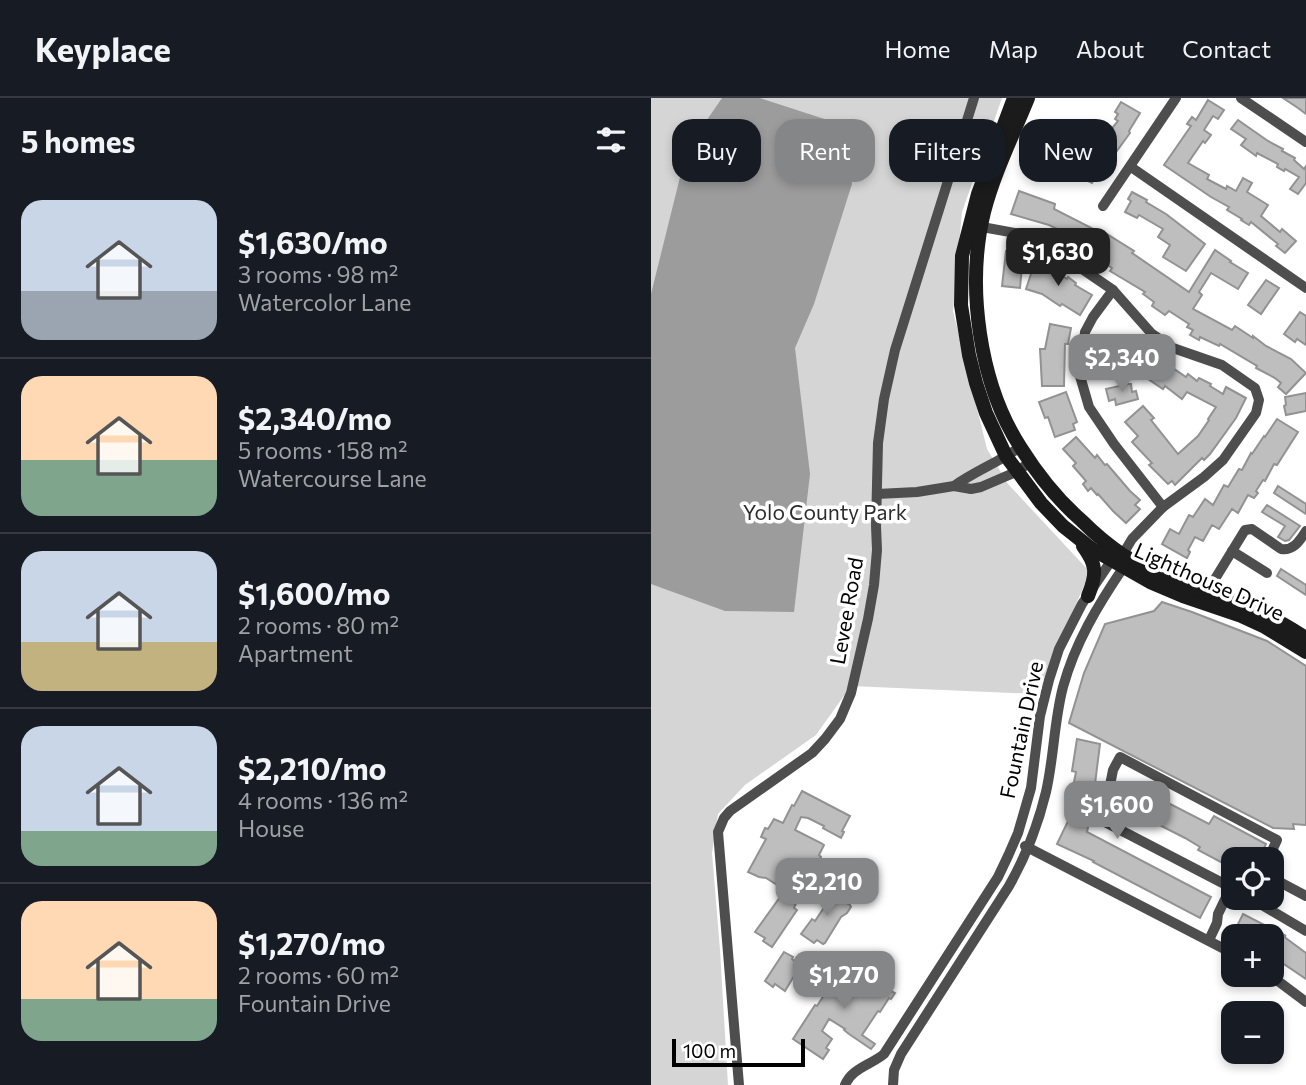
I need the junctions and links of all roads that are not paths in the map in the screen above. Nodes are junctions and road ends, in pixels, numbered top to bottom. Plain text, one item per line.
1 (974, 98) edge
2 (1014, 98) edge
3 (1028, 98) edge
4 (1176, 98) edge
5 (1241, 98) edge
6 (1306, 142) edge
7 (1131, 167) junction
8 (1103, 206) dead end
9 (982, 227) junction
10 (1306, 288) edge
11 (1113, 290) junction
12 (1020, 447) junction
13 (1006, 457) junction
14 (1030, 462) junction
15 (1018, 471) junction
16 (954, 486) junction
17 (877, 494) junction
18 (1163, 507) junction
19 (1306, 531) edge
20 (1076, 537) junction
21 (1233, 551) junction
22 (1119, 561) junction
23 (1267, 573) dead end
24 (1207, 592) junction
25 (1088, 596) junction
26 (1306, 638) edge
27 (1306, 653) edge
28 (1014, 841) junction
29 (1274, 847) edge
30 (1028, 848) junction
31 (1221, 882) edge
32 (1284, 884) edge
33 (1306, 896) edge
34 (1221, 907) edge
35 (1270, 910) edge
36 (1306, 931) edge
37 (1205, 938) junction
38 (1221, 947) edge
39 (1284, 986) edge
40 (1306, 1002) edge
41 (739, 1085) edge
42 (845, 1085) edge
43 (893, 1085) edge

1 - 17 street, Levee Road
2 - 13 street, Lighthouse Drive
3 - 9 street, Lighthouse Drive
4 - 7 street
5 - 6 street
7 - 8 street
7 - 10 street
9 - 11 street
9 - 12 street, Lighthouse Drive
11 - 18 street
11 - 18 street
12 - 13 street
12 - 14 street, Lighthouse Drive
13 - 15 street, Lighthouse Drive
13 - 16 street
14 - 15 street
14 - 22 street, Lighthouse Drive
15 - 16 street
15 - 20 street, Lighthouse Drive
16 - 17 street
17 - 41 street, Levee Road
18 - 22 street
19 - 21 street
20 - 22 street, Lighthouse Drive
20 - 25 street
21 - 23 street
21 - 24 street
22 - 24 street, Lighthouse Drive
22 - 25 street, Fountain Drive
22 - 27 street, Lighthouse Drive
22 - 30 street, Fountain Drive
24 - 26 street, Lighthouse Drive
25 - 28 street, Fountain Drive
28 - 30 street
28 - 42 street, Fountain Drive
29 - 31 street
30 - 37 street
30 - 43 street, Fountain Drive
32 - 33 street
34 - 37 street
35 - 36 street
37 - 38 street
39 - 40 street

